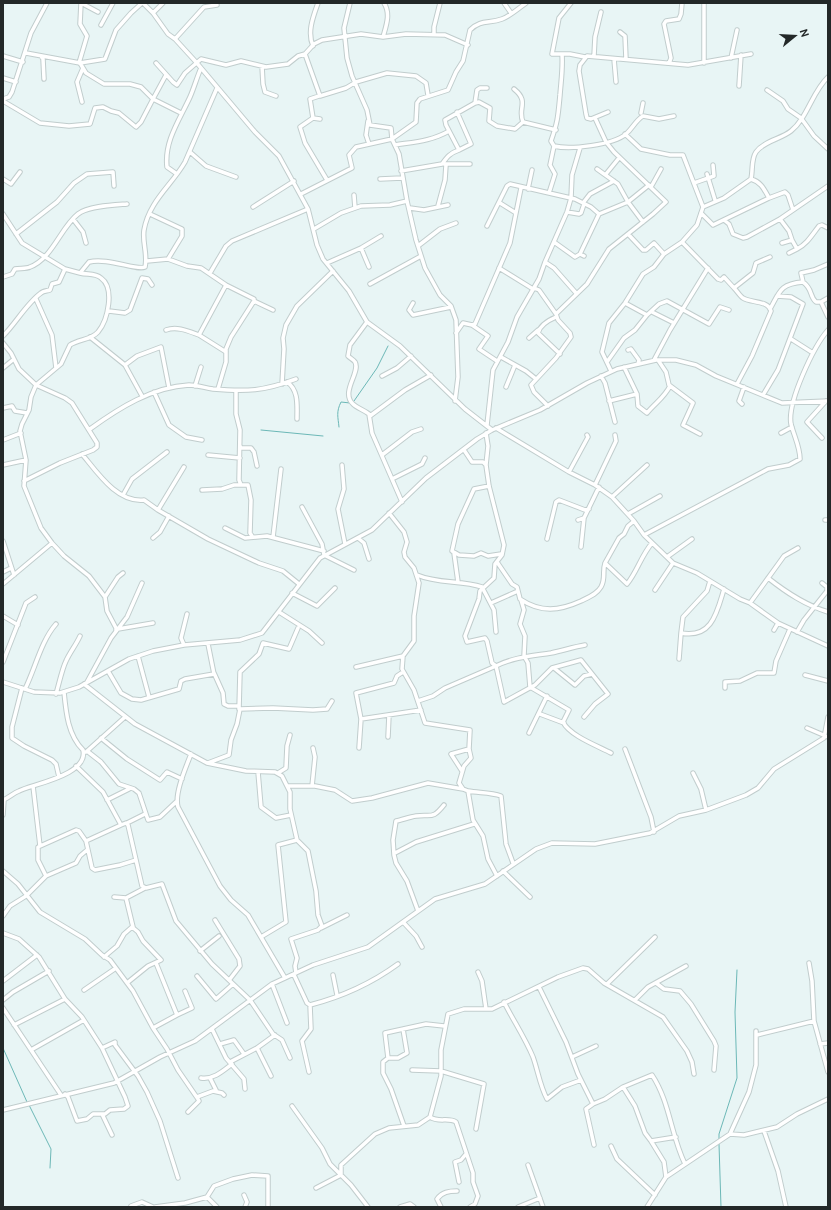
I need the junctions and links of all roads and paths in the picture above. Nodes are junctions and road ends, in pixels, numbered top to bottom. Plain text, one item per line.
1 (47, 3) edge
2 (81, 3) edge
3 (113, 3) edge
4 (143, 3) edge
5 (163, 3) edge
6 (318, 3) edge
7 (350, 3) edge
8 (384, 3) edge
9 (440, 3) edge
10 (504, 3) edge
11 (526, 3) edge
12 (571, 3) edge
13 (682, 3) edge
14 (704, 3) edge
15 (217, 5) dead end
16 (98, 12) dead end
17 (601, 12) dead end
18 (153, 13) junction
19 (511, 14) junction
20 (101, 25) dead end
21 (737, 30) dead end
22 (620, 32) dead end
23 (434, 34) junction
24 (345, 37) junction
25 (383, 37) junction
26 (175, 39) junction
27 (468, 45) junction
28 (313, 46) junction
29 (26, 53) junction
30 (305, 54) junction
31 (562, 54) junction
32 (751, 54) dead end
33 (741, 55) junction
34 (3, 56) edge
35 (41, 56) junction
36 (594, 56) junction
37 (585, 57) junction
38 (731, 58) junction
39 (614, 59) junction
40 (626, 59) junction
41 (23, 62) junction
42 (196, 62) junction
43 (81, 63) junction
44 (156, 63) dead end
45 (669, 63) junction
46 (704, 63) junction
47 (262, 66) junction
48 (201, 68) junction
49 (83, 69) junction
50 (166, 75) junction
51 (828, 77) edge
52 (3, 78) edge
53 (44, 78) dead end
54 (16, 82) junction
55 (356, 82) junction
56 (616, 82) dead end
57 (739, 86) dead end
58 (217, 88) junction
59 (487, 88) dead end
60 (514, 89) dead end
61 (767, 90) dead end
62 (428, 95) junction
63 (276, 96) dead end
64 (319, 96) junction
65 (153, 99) junction
66 (3, 100) edge
67 (82, 102) dead end
68 (475, 103) junction
69 (643, 103) dead end
70 (457, 112) junction
71 (608, 112) dead end
72 (181, 113) junction
73 (641, 116) junction
74 (674, 116) dead end
75 (313, 118) junction
76 (595, 118) junction
77 (801, 118) junction
78 (320, 119) dead end
79 (368, 120) junction
80 (524, 122) junction
81 (556, 130) junction
82 (449, 131) junction
83 (625, 134) junction
84 (392, 138) junction
85 (606, 142) junction
86 (370, 144) junction
87 (395, 145) junction
88 (554, 146) junction
89 (580, 148) junction
90 (828, 149) edge
91 (459, 150) junction
92 (190, 152) junction
93 (619, 158) junction
94 (444, 164) junction
95 (470, 164) dead end
96 (713, 165) dead end
97 (597, 168) dead end
98 (661, 169) dead end
99 (532, 170) dead end
100 (401, 171) junction
101 (20, 172) dead end
102 (177, 174) junction
103 (606, 174) junction
104 (708, 176) junction
105 (236, 177) dead end
106 (402, 178) junction
107 (3, 179) edge
108 (380, 179) dead end
109 (751, 179) junction
110 (327, 180) junction
111 (294, 181) junction
112 (614, 181) junction
113 (694, 182) junction
114 (114, 186) dead end
115 (650, 186) junction
116 (828, 186) edge
117 (521, 188) junction
118 (528, 189) junction
119 (550, 193) junction
120 (301, 194) junction
121 (354, 195) dead end
122 (571, 198) junction
123 (768, 198) junction
124 (715, 200) junction
125 (407, 201) junction
126 (628, 202) junction
127 (500, 203) junction
128 (584, 203) junction
129 (127, 204) dead end
130 (448, 205) dead end
131 (438, 206) junction
132 (254, 207) dead end
133 (703, 207) junction
134 (355, 208) junction
135 (410, 208) junction
136 (308, 209) junction
137 (792, 210) junction
138 (567, 212) junction
139 (516, 213) junction
140 (701, 213) junction
141 (3, 214) edge
142 (150, 214) junction
143 (599, 214) junction
144 (73, 219) junction
145 (724, 220) junction
146 (780, 220) junction
147 (643, 222) junction
148 (456, 223) dead end
149 (487, 226) dead end
150 (827, 228) edge
151 (314, 229) junction
152 (16, 234) junction
153 (628, 234) junction
154 (381, 236) dead end
155 (792, 240) junction
156 (554, 242) junction
157 (682, 242) junction
158 (86, 243) dead end
159 (782, 243) dead end
160 (418, 246) junction
161 (361, 248) junction
162 (797, 249) junction
163 (789, 253) dead end
164 (580, 254) junction
165 (664, 254) junction
166 (421, 256) junction
167 (584, 256) dead end
168 (44, 257) junction
169 (770, 257) dead end
170 (168, 259) junction
171 (147, 261) junction
172 (545, 262) junction
173 (326, 263) junction
174 (828, 264) edge
175 (369, 267) dead end
176 (499, 268) junction
177 (708, 268) junction
178 (65, 269) junction
179 (333, 271) junction
180 (80, 273) junction
181 (210, 273) junction
182 (3, 277) edge
183 (803, 282) junction
184 (370, 284) dead end
185 (152, 285) dead end
186 (226, 285) junction
187 (734, 288) junction
188 (533, 289) junction
189 (576, 293) junction
190 (777, 296) junction
191 (828, 298) edge
192 (36, 299) junction
193 (254, 301) junction
194 (821, 302) junction
195 (413, 303) dead end
196 (625, 303) junction
197 (451, 307) junction
198 (770, 309) junction
199 (272, 310) dead end
200 (683, 310) junction
201 (729, 310) dead end
202 (109, 311) junction
203 (652, 312) junction
204 (556, 315) junction
205 (647, 315) junction
206 (828, 317) edge
207 (367, 322) junction
208 (674, 323) junction
209 (472, 325) junction
210 (166, 330) dead end
211 (538, 330) junction
212 (828, 330) edge
213 (456, 333) junction
214 (199, 335) junction
215 (3, 336) edge
216 (90, 337) junction
217 (529, 338) dead end
218 (791, 339) junction
219 (3, 343) edge
220 (628, 350) dead end
221 (226, 352) junction
222 (813, 353) junction
223 (560, 354) junction
224 (411, 356) junction
225 (501, 357) junction
226 (14, 359) junction
227 (656, 360) junction
228 (497, 362) junction
229 (607, 362) junction
230 (638, 364) junction
231 (125, 365) junction
232 (515, 365) junction
233 (201, 367) dead end
234 (624, 367) junction
235 (3, 368) edge
236 (56, 368) junction
237 (611, 371) junction
238 (431, 375) junction
239 (382, 376) dead end
240 (601, 376) junction
241 (296, 379) dead end
242 (536, 379) junction
243 (287, 382) junction
244 (282, 384) junction
245 (737, 384) junction
246 (36, 385) junction
247 (195, 386) junction
248 (670, 386) junction
249 (506, 387) dead end
250 (744, 387) junction
251 (169, 388) junction
252 (218, 389) junction
253 (236, 391) junction
254 (154, 392) junction
255 (637, 394) junction
256 (142, 396) junction
257 (763, 396) junction
258 (455, 401) junction
259 (609, 401) junction
260 (827, 401) edge
261 (742, 404) dead end
262 (793, 404) junction
263 (548, 406) junction
264 (3, 408) edge
265 (27, 413) junction
266 (370, 416) junction
267 (297, 419) dead end
268 (615, 422) dead end
269 (487, 425) junction
270 (792, 427) junction
271 (90, 429) junction
272 (421, 429) dead end
273 (494, 429) junction
274 (21, 433) junction
275 (486, 433) junction
276 (781, 433) dead end
277 (700, 434) dead end
278 (587, 435) dead end
279 (615, 435) dead end
280 (822, 438) dead end
281 (3, 440) edge
282 (202, 440) dead end
283 (239, 445) junction
284 (464, 450) junction
285 (167, 452) dead end
286 (82, 454) junction
287 (208, 455) dead end
288 (382, 455) junction
289 (240, 458) junction
290 (425, 458) dead end
291 (26, 460) junction
292 (3, 464) edge
293 (342, 465) dead end
294 (486, 465) junction
295 (647, 465) dead end
296 (257, 466) dead end
297 (184, 467) dead end
298 (281, 470) dead end
299 (569, 472) junction
300 (392, 479) junction
301 (24, 481) junction
302 (241, 485) junction
303 (489, 486) junction
304 (597, 486) junction
305 (202, 490) dead end
306 (123, 495) junction
307 (660, 496) dead end
308 (612, 497) junction
309 (402, 502) junction
310 (302, 506) dead end
311 (589, 508) junction
312 (158, 510) junction
313 (389, 513) junction
314 (628, 514) junction
315 (170, 516) junction
316 (584, 518) junction
317 (578, 520) dead end
318 (634, 521) junction
319 (225, 528) dead end
320 (644, 535) junction
321 (252, 536) junction
322 (273, 537) junction
323 (153, 538) dead end
324 (358, 538) junction
325 (547, 539) dead end
326 (692, 539) dead end
327 (3, 541) edge
328 (52, 543) junction
329 (652, 543) junction
330 (344, 544) junction
331 (581, 547) dead end
332 (798, 548) dead end
333 (324, 553) junction
334 (454, 553) junction
335 (501, 554) junction
336 (666, 557) junction
337 (369, 560) dead end
338 (497, 562) junction
339 (605, 563) junction
340 (673, 563) junction
341 (11, 568) junction
342 (354, 570) dead end
343 (3, 572) edge
344 (123, 573) dead end
345 (14, 575) junction
346 (417, 575) junction
347 (768, 578) junction
348 (710, 581) junction
349 (458, 582) junction
350 (142, 583) dead end
351 (822, 583) dead end
352 (3, 584) edge
353 (299, 584) junction
354 (482, 587) junction
355 (334, 588) dead end
356 (724, 589) junction
357 (655, 590) dead end
358 (518, 592) junction
359 (292, 593) junction
360 (34, 597) dead end
361 (105, 597) junction
362 (823, 598) junction
363 (828, 598) edge
364 (521, 600) junction
365 (491, 603) junction
366 (750, 603) junction
367 (814, 608) junction
368 (279, 612) junction
369 (828, 612) edge
370 (187, 614) dead end
371 (3, 616) edge
372 (153, 623) dead end
373 (778, 623) junction
374 (56, 624) dead end
375 (18, 625) junction
376 (298, 628) dead end
377 (790, 629) junction
378 (117, 630) junction
379 (774, 630) dead end
380 (496, 632) dead end
381 (797, 632) junction
382 (681, 633) junction
383 (80, 636) dead end
384 (322, 643) dead end
385 (208, 644) junction
386 (184, 645) junction
387 (584, 645) dead end
388 (828, 646) edge
389 (3, 650) edge
390 (8, 652) junction
391 (138, 656) junction
392 (402, 656) junction
393 (524, 656) junction
394 (679, 659) dead end
395 (3, 662) edge
396 (496, 666) junction
397 (356, 667) dead end
398 (554, 668) junction
399 (108, 670) junction
400 (403, 672) junction
401 (214, 673) junction
402 (592, 674) junction
403 (805, 675) dead end
404 (828, 681) edge
405 (3, 682) edge
406 (85, 683) junction
407 (530, 687) junction
408 (725, 688) dead end
409 (23, 689) junction
410 (64, 692) junction
411 (56, 694) junction
412 (547, 696) junction
413 (149, 697) junction
414 (332, 701) dead end
415 (418, 701) junction
416 (239, 707) junction
417 (421, 710) junction
418 (540, 714) junction
419 (389, 715) junction
420 (125, 716) junction
421 (584, 717) dead end
422 (828, 717) edge
423 (361, 719) junction
424 (564, 723) junction
425 (807, 728) dead end
426 (529, 733) dead end
427 (827, 734) edge
428 (290, 735) dead end
429 (388, 737) dead end
430 (101, 738) junction
431 (313, 748) dead end
432 (359, 748) dead end
433 (469, 749) junction
434 (625, 749) dead end
435 (85, 753) junction
436 (611, 753) dead end
437 (191, 754) junction
438 (207, 763) junction
439 (76, 766) junction
440 (258, 772) junction
441 (462, 772) junction
442 (278, 773) junction
443 (693, 773) dead end
444 (59, 777) junction
445 (182, 779) junction
446 (33, 786) junction
447 (288, 786) junction
448 (312, 786) junction
449 (129, 789) junction
450 (463, 789) junction
451 (468, 791) junction
452 (3, 800) edge
453 (107, 800) junction
454 (177, 801) junction
455 (444, 805) dead end
456 (706, 810) junction
457 (145, 814) junction
458 (3, 815) edge
459 (291, 816) junction
460 (127, 823) junction
461 (474, 824) junction
462 (121, 825) junction
463 (654, 832) junction
464 (297, 840) junction
465 (86, 841) junction
466 (40, 846) junction
467 (87, 850) junction
468 (394, 853) junction
469 (136, 860) junction
470 (513, 863) junction
471 (493, 870) junction
472 (503, 871) junction
473 (3, 872) edge
474 (46, 876) junction
475 (496, 876) junction
476 (489, 882) junction
477 (144, 888) junction
478 (26, 896) junction
479 (114, 897) dead end
480 (530, 897) dead end
481 (126, 898) junction
482 (418, 910) junction
483 (347, 915) dead end
484 (3, 916) edge
485 (215, 920) dead end
486 (403, 922) junction
487 (132, 927) junction
488 (321, 928) junction
489 (3, 933) edge
490 (219, 936) dead end
491 (261, 937) junction
492 (655, 937) dead end
493 (422, 947) dead end
494 (200, 952) junction
495 (37, 955) junction
496 (104, 957) junction
497 (156, 963) junction
498 (809, 963) dead end
499 (398, 964) dead end
500 (686, 966) dead end
501 (116, 968) junction
502 (49, 971) junction
503 (478, 972) dead end
504 (295, 974) junction
505 (333, 975) dead end
506 (197, 976) dead end
507 (285, 978) junction
508 (230, 979) junction
509 (3, 981) edge
510 (656, 983) junction
511 (127, 984) junction
512 (233, 984) junction
513 (272, 984) junction
514 (607, 984) junction
515 (539, 987) junction
516 (84, 990) dead end
517 (185, 991) dead end
518 (337, 995) junction
519 (65, 999) junction
520 (3, 1000) edge
521 (250, 1000) junction
522 (635, 1000) junction
523 (504, 1002) junction
524 (310, 1005) junction
525 (3, 1008) edge
526 (486, 1009) junction
527 (178, 1015) junction
528 (84, 1020) junction
529 (814, 1021) junction
530 (288, 1023) dead end
531 (14, 1025) junction
532 (444, 1026) junction
533 (153, 1028) junction
534 (212, 1029) junction
535 (403, 1029) junction
536 (275, 1035) junction
537 (828, 1043) edge
538 (220, 1044) junction
539 (820, 1044) junction
540 (596, 1046) dead end
541 (102, 1048) junction
542 (257, 1048) junction
543 (31, 1050) junction
544 (169, 1053) junction
545 (244, 1054) junction
546 (572, 1057) junction
547 (290, 1058) dead end
548 (388, 1058) junction
549 (231, 1063) junction
550 (412, 1070) dead end
551 (714, 1070) dead end
552 (134, 1071) junction
553 (441, 1071) junction
554 (309, 1072) dead end
555 (828, 1072) edge
556 (694, 1074) dead end
557 (271, 1076) dead end
558 (201, 1078) dead end
559 (210, 1078) junction
560 (581, 1080) junction
561 (117, 1081) junction
562 (623, 1087) junction
563 (245, 1089) dead end
564 (216, 1090) junction
565 (63, 1094) junction
566 (224, 1095) dead end
567 (197, 1097) junction
568 (828, 1099) edge
569 (593, 1104) junction
570 (292, 1106) dead end
571 (3, 1110) edge
572 (188, 1112) dead end
573 (102, 1114) junction
574 (430, 1117) junction
575 (404, 1126) junction
576 (476, 1129) dead end
577 (764, 1131) junction
578 (730, 1134) junction
579 (112, 1135) dead end
580 (676, 1137) junction
581 (651, 1141) junction
582 (594, 1145) dead end
583 (612, 1146) dead end
584 (466, 1154) junction
585 (685, 1164) junction
586 (528, 1165) dead end
587 (341, 1175) junction
588 (666, 1177) junction
589 (178, 1178) dead end
590 (459, 1182) dead end
591 (316, 1188) dead end
592 (457, 1191) dead end
593 (244, 1195) dead end
594 (655, 1195) junction
595 (207, 1197) junction
596 (540, 1198) junction
597 (131, 1206) dead end
598 (154, 1207) edge
599 (217, 1207) edge
600 (245, 1207) edge
601 (268, 1207) edge
602 (368, 1207) edge
603 (400, 1207) edge
604 (414, 1207) edge
605 (441, 1207) edge
606 (470, 1207) edge
607 (518, 1207) edge
608 (543, 1207) edge
609 (646, 1207) edge
610 (786, 1207) edge

1 - 29 street
2 - 16 street
2 - 43 street
3 - 20 street
4 - 18 street
4 - 43 street
5 - 18 street
6 - 28 street
7 - 24 street
8 - 25 street
9 - 23 street
10 - 19 street
11 - 19 street
12 - 31 street
13 - 45 street
14 - 46 street
15 - 26 street
17 - 36 street
18 - 26 street
19 - 27 street
21 - 38 street
22 - 40 street
23 - 25 street
23 - 27 street
24 - 25 street
24 - 28 street
24 - 55 street
26 - 42 street
27 - 62 street
28 - 30 street
29 - 35 street
29 - 41 street
30 - 47 street
30 - 64 street
31 - 37 street
31 - 81 street
32 - 33 street
33 - 38 street
33 - 57 street
34 - 41 street
35 - 43 street
35 - 53 street
36 - 37 street
36 - 39 street
37 - 76 street
38 - 46 street
39 - 40 street
39 - 56 street
40 - 45 street
41 - 54 street
42 - 47 street
42 - 48 street
42 - 50 street
43 - 49 street
44 - 50 street
45 - 46 street
47 - 63 street
48 - 58 street
48 - 72 street
49 - 65 street
49 - 67 street
50 - 65 street
51 - 77 street
52 - 54 street
54 - 66 street
55 - 62 street
55 - 64 street
55 - 79 street
58 - 92 street
58 - 111 street
59 - 68 street
60 - 80 street
61 - 77 street
62 - 84 street
64 - 75 street
65 - 66 street
65 - 72 street
68 - 70 street
68 - 80 street
69 - 73 street
70 - 82 street
70 - 91 street
71 - 76 street
72 - 102 street
73 - 74 street
73 - 83 street
75 - 78 street
75 - 110 street
76 - 85 street
77 - 90 street
77 - 109 street
79 - 84 street
79 - 86 street
80 - 81 street
81 - 88 street
82 - 87 street
82 - 91 street
83 - 85 street
83 - 113 street
84 - 86 street
84 - 87 street
85 - 89 street
85 - 93 street
86 - 110 street
87 - 100 street
88 - 89 street
88 - 119 street
89 - 122 street
91 - 94 street
92 - 102 street
92 - 105 street
93 - 103 street
93 - 115 street
94 - 95 street
94 - 100 street
94 - 131 street
96 - 104 street
97 - 103 street
98 - 115 street
99 - 118 street
100 - 106 street
101 - 107 street
102 - 142 street
103 - 112 street
104 - 113 street
104 - 124 street
106 - 108 street
106 - 125 street
109 - 123 street
109 - 124 street
110 - 120 street
111 - 120 street
111 - 132 street
112 - 126 street
112 - 128 street
113 - 133 street
114 - 152 street
115 - 126 street
115 - 147 street
116 - 137 street
117 - 118 street
117 - 127 street
117 - 139 street
118 - 119 street
119 - 122 street
120 - 136 street
121 - 134 street
122 - 128 street
122 - 138 street
123 - 137 street
123 - 145 street
124 - 133 street
125 - 134 street
125 - 135 street
126 - 143 street
126 - 147 street
127 - 139 street
127 - 149 street
128 - 138 street
128 - 143 street
129 - 144 street
130 - 131 street
131 - 135 street
133 - 140 street
134 - 151 street
135 - 160 street
136 - 151 street
136 - 181 street
137 - 146 street
138 - 156 street
139 - 176 street
140 - 145 street
140 - 157 street
141 - 152 street
142 - 170 street
142 - 171 street
143 - 164 street
144 - 158 street
144 - 168 street
145 - 146 street
146 - 155 street
147 - 153 street
148 - 160 street
150 - 162 street
151 - 173 street
152 - 168 street
153 - 165 street
153 - 189 street
154 - 161 street
155 - 159 street
155 - 162 street
156 - 164 street
156 - 172 street
157 - 165 street
157 - 177 street
160 - 166 street
161 - 173 street
161 - 175 street
162 - 163 street
164 - 167 street
165 - 196 street
166 - 184 street
166 - 197 street
168 - 178 street
168 - 182 street
169 - 187 street
170 - 171 street
170 - 181 street
171 - 180 street
172 - 188 street
172 - 189 street
173 - 179 street
174 - 183 street
176 - 188 street
176 - 209 street
177 - 187 street
177 - 200 street
178 - 180 street
178 - 192 street
179 - 207 street
179 - 244 street
180 - 202 street
181 - 186 street
183 - 190 street
183 - 194 street
185 - 202 street
186 - 193 street
186 - 214 street
187 - 198 street
188 - 204 street
188 - 225 street
189 - 204 street
190 - 198 street
190 - 218 street
191 - 194 street
192 - 215 street
192 - 236 street
193 - 199 street
193 - 221 street
194 - 206 street
195 - 197 street
196 - 205 street
196 - 229 street
197 - 213 street
198 - 245 street
200 - 201 street
200 - 203 street
200 - 208 street
202 - 216 street
203 - 205 street
203 - 208 street
204 - 211 street
204 - 223 street
205 - 229 street
207 - 224 street
207 - 266 street
208 - 227 street
209 - 213 street
209 - 228 street
210 - 214 street
211 - 217 street
211 - 223 street
212 - 222 street
213 - 258 street
214 - 221 street
216 - 231 street
216 - 236 street
218 - 222 street
218 - 257 street
219 - 226 street
220 - 230 street
221 - 252 street
222 - 262 street
223 - 242 street
224 - 238 street
224 - 239 street
225 - 228 street
225 - 232 street
226 - 235 street
226 - 246 street
227 - 230 street
227 - 245 street
227 - 248 street
228 - 269 street
229 - 237 street
230 - 234 street
231 - 251 street
231 - 256 street
232 - 242 street
232 - 249 street
233 - 247 street
234 - 237 street
234 - 255 street
236 - 246 street
237 - 240 street
238 - 258 street
238 - 266 street
240 - 259 street
240 - 263 street
241 - 243 street
242 - 263 street
243 - 244 street
243 - 267 street
244 - 253 street
245 - 250 street
246 - 265 street
246 - 271 street
247 - 251 street
247 - 252 street
248 - 255 street
248 - 277 street
250 - 257 street
250 - 261 street
251 - 254 street
252 - 253 street
253 - 283 street
254 - 256 street
254 - 282 street
255 - 259 street
256 - 271 street
257 - 262 street
258 - 269 street
259 - 268 street
260 - 262 street
260 - 280 street
262 - 270 street
263 - 273 street
264 - 265 street
265 - 274 street
266 - 288 street
269 - 273 street
270 - 276 street
270 - 320 street
271 - 286 street
272 - 288 street
273 - 275 street
273 - 299 street
274 - 281 street
274 - 291 street
275 - 284 street
275 - 294 street
278 - 299 street
279 - 304 street
283 - 289 street
283 - 296 street
284 - 294 street
284 - 309 street
285 - 306 street
286 - 301 street
286 - 306 street
287 - 289 street
288 - 300 street
289 - 302 street
290 - 300 street
291 - 292 street
291 - 301 street
293 - 330 street
294 - 303 street
295 - 308 street
297 - 312 street
298 - 322 street
299 - 304 street
300 - 309 street
301 - 328 street
302 - 305 street
302 - 321 street
303 - 334 street
303 - 335 street
304 - 308 street
304 - 311 street
306 - 312 street
307 - 314 street
308 - 314 street
309 - 313 street
310 - 333 street
311 - 316 street
311 - 325 street
312 - 315 street
313 - 324 street
313 - 346 street
314 - 318 street
315 - 323 street
315 - 353 street
316 - 317 street
316 - 331 street
318 - 320 street
318 - 339 street
319 - 321 street
320 - 329 street
321 - 322 street
322 - 333 street
324 - 330 street
324 - 337 street
326 - 336 street
327 - 341 street
328 - 345 street
328 - 361 street
329 - 336 street
329 - 339 street
330 - 333 street
332 - 347 street
333 - 342 street
333 - 353 street
334 - 335 street
334 - 349 street
335 - 338 street
336 - 340 street
338 - 354 street
338 - 358 street
339 - 364 street
340 - 348 street
340 - 357 street
341 - 343 street
341 - 345 street
344 - 361 street
345 - 352 street
346 - 349 street
346 - 392 street
347 - 366 street
347 - 367 street
348 - 356 street
348 - 382 street
349 - 354 street
350 - 378 street
351 - 362 street
353 - 359 street
354 - 365 street
354 - 396 street
355 - 359 street
356 - 366 street
356 - 382 street
358 - 364 street
358 - 365 street
359 - 368 street
360 - 375 street
361 - 378 street
362 - 363 street
362 - 367 street
364 - 393 street
365 - 380 street
366 - 373 street
367 - 369 street
367 - 381 street
368 - 384 street
368 - 385 street
370 - 386 street
371 - 375 street
372 - 378 street
373 - 377 street
373 - 379 street
374 - 409 street
375 - 390 street
376 - 416 street
377 - 381 street
377 - 408 street
378 - 406 street
381 - 388 street
382 - 394 street
383 - 411 street
385 - 386 street
385 - 401 street
386 - 391 street
387 - 393 street
389 - 390 street
390 - 395 street
391 - 399 street
391 - 413 street
392 - 397 street
392 - 400 street
393 - 396 street
393 - 407 street
396 - 407 street
396 - 415 street
398 - 402 street
398 - 402 street
398 - 407 street
399 - 406 street
399 - 413 street
400 - 415 street
400 - 423 street
401 - 413 street
401 - 416 street
402 - 421 street
403 - 404 street
405 - 409 street
406 - 410 street
406 - 420 street
407 - 412 street
409 - 411 street
409 - 444 street
410 - 411 street
410 - 435 street
412 - 418 street
412 - 424 street
414 - 416 street
415 - 417 street
416 - 438 street
417 - 419 street
417 - 433 street
418 - 424 street
418 - 426 street
419 - 423 street
419 - 429 street
420 - 430 street
420 - 437 street
422 - 427 street
423 - 432 street
424 - 436 street
425 - 427 street
427 - 456 street
428 - 442 street
430 - 435 street
430 - 445 street
431 - 448 street
433 - 441 street
433 - 441 street
434 - 463 street
435 - 439 street
435 - 449 street
437 - 438 street
437 - 445 street
438 - 440 street
439 - 444 street
439 - 453 street
440 - 442 street
440 - 459 street
441 - 450 street
442 - 447 street
443 - 456 street
444 - 446 street
445 - 454 street
446 - 452 street
446 - 466 street
447 - 448 street
447 - 459 street
448 - 450 street
449 - 453 street
449 - 457 street
450 - 451 street
451 - 461 street
451 - 470 street
452 - 458 street
453 - 462 street
454 - 457 street
454 - 491 street
455 - 468 street
456 - 463 street
457 - 460 street
459 - 464 street
460 - 462 street
460 - 469 street
461 - 468 street
461 - 471 street
462 - 465 street
463 - 470 street
464 - 488 street
464 - 491 street
465 - 466 street
465 - 467 street
466 - 474 street
467 - 469 street
467 - 474 street
468 - 482 street
469 - 477 street
470 - 472 street
471 - 475 street
471 - 476 street
472 - 475 street
472 - 480 street
473 - 478 street
474 - 478 street
475 - 476 street
476 - 482 street
477 - 481 street
477 - 494 street
478 - 484 street
478 - 496 street
479 - 481 street
481 - 487 street
482 - 486 street
483 - 488 street
485 - 508 street
486 - 493 street
486 - 504 street
487 - 496 street
487 - 497 street
488 - 504 street
489 - 495 street
490 - 494 street
491 - 507 street
492 - 514 street
494 - 508 street
495 - 502 street
495 - 509 street
496 - 501 street
497 - 511 street
497 - 527 street
498 - 529 street
499 - 518 street
500 - 510 street
501 - 511 street
501 - 516 street
502 - 519 street
502 - 520 street
503 - 526 street
504 - 507 street
504 - 524 street
505 - 518 street
506 - 512 street
507 - 513 street
508 - 512 street
510 - 522 street
510 - 551 street
511 - 533 street
512 - 521 street
513 - 521 street
513 - 530 street
514 - 515 street
514 - 522 street
515 - 523 street
515 - 546 street
517 - 527 street
518 - 524 street
519 - 528 street
519 - 531 street
521 - 534 street
521 - 536 street
522 - 556 street
523 - 526 street
523 - 560 street
524 - 554 street
525 - 531 street
526 - 532 street
527 - 533 street
528 - 541 street
528 - 543 street
529 - 539 street
529 - 578 street
531 - 543 street
532 - 535 street
532 - 553 street
533 - 544 street
534 - 538 street
534 - 544 street
535 - 548 street
535 - 548 street
536 - 542 street
536 - 547 street
537 - 539 street
538 - 545 street
538 - 549 street
539 - 555 street
540 - 546 street
541 - 552 street
541 - 561 street
542 - 545 street
542 - 557 street
543 - 565 street
544 - 552 street
544 - 567 street
545 - 549 street
546 - 560 street
548 - 575 street
549 - 559 street
549 - 563 street
550 - 553 street
552 - 561 street
552 - 589 street
553 - 574 street
553 - 576 street
558 - 559 street
559 - 564 street
560 - 569 street
561 - 565 street
561 - 573 street
562 - 569 street
562 - 580 street
562 - 581 street
564 - 566 street
564 - 567 street
565 - 571 street
565 - 573 street
567 - 572 street
568 - 577 street
569 - 582 street
570 - 587 street
573 - 579 street
574 - 575 street
574 - 584 street
575 - 587 street
577 - 578 street
577 - 610 street
578 - 585 street
580 - 581 street
580 - 585 street
581 - 588 street
583 - 594 street
584 - 590 street
584 - 606 street
585 - 588 street
586 - 596 street
587 - 591 street
587 - 602 street
588 - 594 street
592 - 605 street
593 - 600 street
594 - 609 street
595 - 598 street
595 - 599 street
595 - 601 street
596 - 607 street
596 - 608 street
597 - 598 street
603 - 604 street

